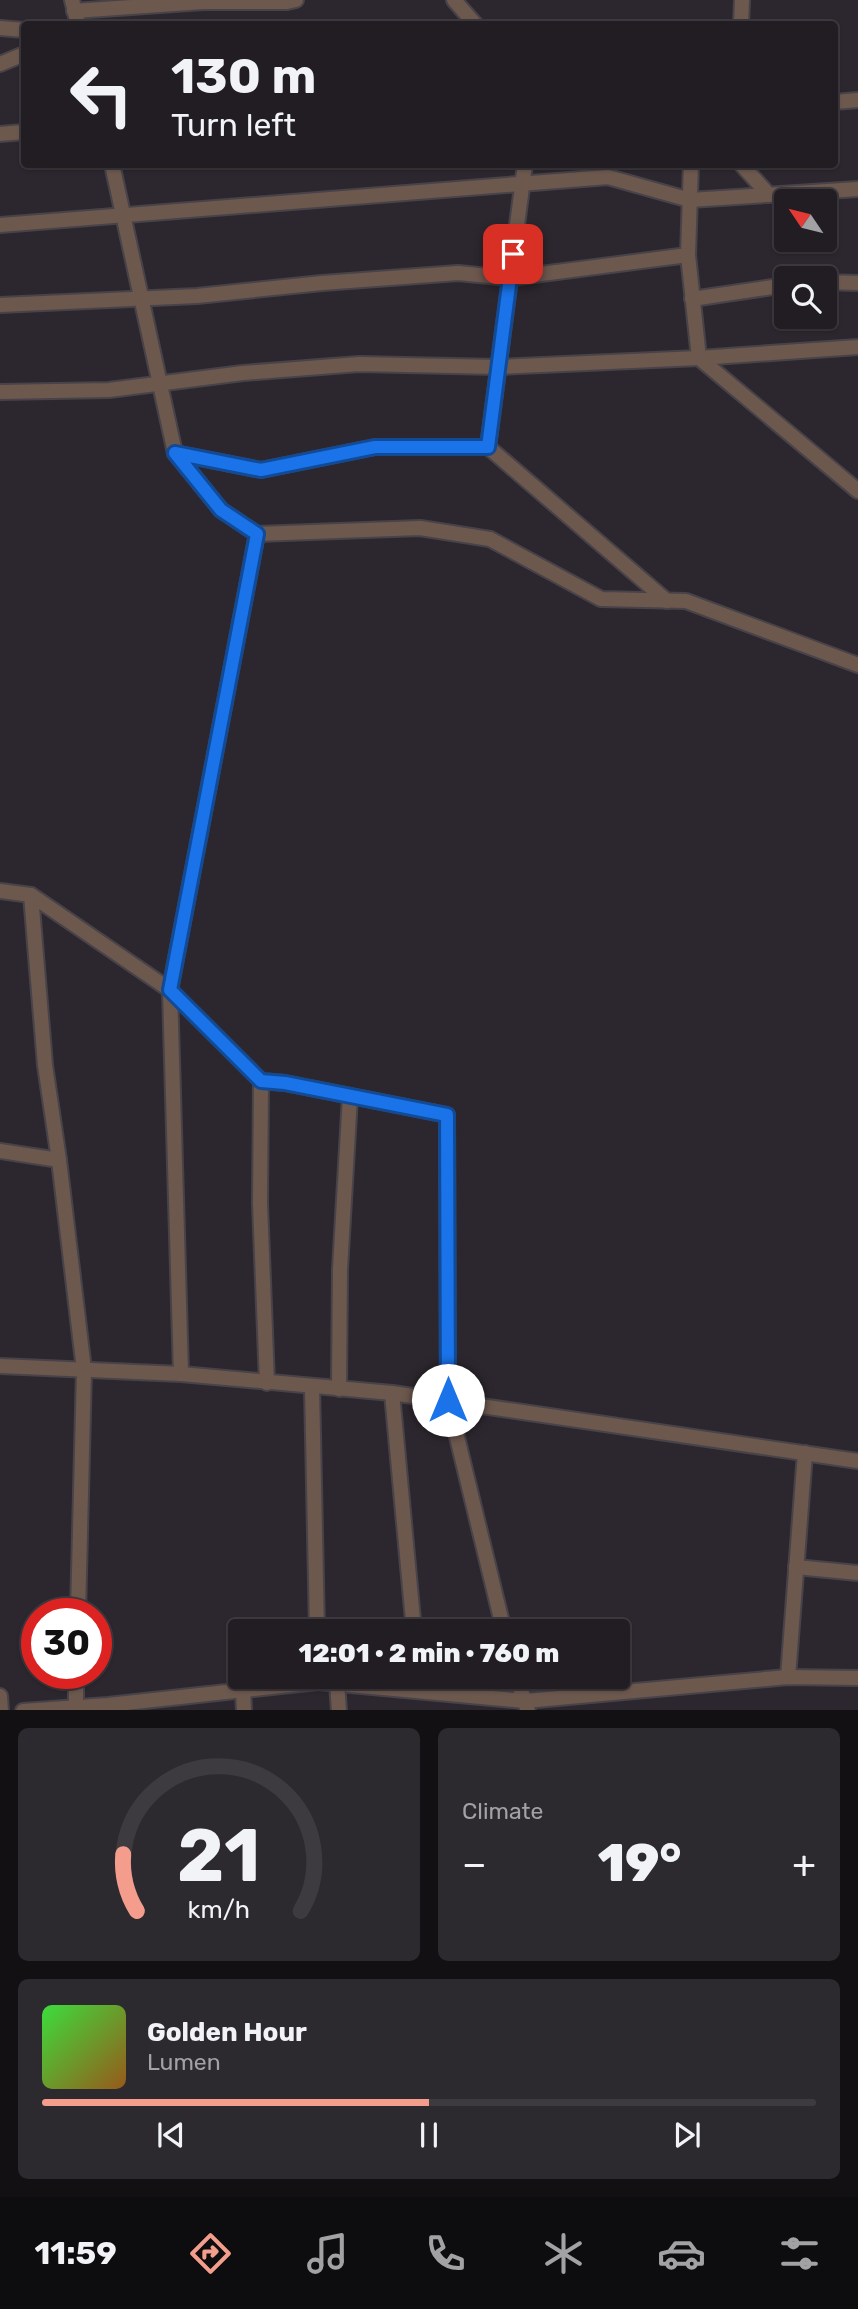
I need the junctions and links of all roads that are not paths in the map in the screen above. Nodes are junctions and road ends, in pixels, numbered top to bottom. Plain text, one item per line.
1 (296, 0) edge
2 (454, 0) edge
3 (742, 0) edge
4 (74, 12) edge
5 (472, 21) edge
6 (741, 21) edge
7 (0, 29) edge
8 (21, 30) edge
9 (21, 55) edge
10 (0, 64) edge
11 (858, 100) edge
12 (838, 102) edge
13 (21, 132) edge
14 (0, 134) edge
15 (113, 168) edge
16 (524, 168) edge
17 (600, 168) edge
18 (691, 168) edge
19 (745, 168) edge
20 (608, 177) junction
21 (522, 184) junction
22 (858, 189) edge
23 (769, 195) junction
24 (690, 200) junction
25 (123, 215) junction
26 (0, 225) edge
27 (688, 255) junction
28 (510, 278) junction
29 (837, 282) edge
30 (858, 283) edge
31 (774, 287) edge
32 (141, 298) junction
33 (692, 299) junction
34 (0, 305) edge
35 (858, 347) edge
36 (699, 358) junction
37 (498, 367) junction
38 (160, 384) junction
39 (0, 393) edge
40 (488, 447) junction
41 (175, 453) junction
42 (858, 491) edge
43 (257, 534) junction
44 (667, 601) junction
45 (858, 665) edge
46 (0, 891) edge
47 (30, 895) junction
48 (170, 990) junction
49 (261, 1081) junction
50 (350, 1096) junction
51 (0, 1151) edge
52 (60, 1160) junction
53 (0, 1366) edge
54 (84, 1370) junction
55 (181, 1374) junction
56 (267, 1383) junction
57 (312, 1387) junction
58 (339, 1389) junction
59 (392, 1393) junction
60 (448, 1400) junction
61 (805, 1453) junction
62 (858, 1461) edge
63 (796, 1567) junction
64 (858, 1573) edge
65 (78, 1598) edge
66 (317, 1619) edge
67 (413, 1619) edge
68 (501, 1619) edge
69 (788, 1677) junction
70 (858, 1678) edge
71 (76, 1689) edge
72 (250, 1689) edge
73 (337, 1689) edge
74 (444, 1689) edge
75 (521, 1689) edge
76 (243, 1690) junction
77 (0, 1696) edge
78 (154, 1705) edge
79 (527, 1706) edge
80 (76, 1707) junction
81 (1, 1710) edge
82 (23, 1710) edge
83 (244, 1710) edge
84 (339, 1710) edge

1 - 4 street
2 - 5 street
3 - 6 street
7 - 8 street
9 - 10 street
11 - 12 street
13 - 14 street
15 - 25 street
16 - 21 street
17 - 20 street
18 - 24 street
19 - 23 street
20 - 21 street
20 - 24 street
21 - 25 street
21 - 28 street
22 - 23 street
23 - 24 street
24 - 27 street
25 - 26 street
25 - 32 street
27 - 28 street
27 - 33 street
28 - 32 street
28 - 37 street
29 - 30 street
31 - 33 street
32 - 34 street
32 - 38 street
33 - 36 street
35 - 36 street
36 - 37 street
36 - 42 street
37 - 38 street
37 - 40 street
38 - 39 street
38 - 41 street
40 - 41 street
40 - 44 street
41 - 43 street
43 - 44 street
43 - 48 street
44 - 45 street
46 - 47 street
47 - 48 street
47 - 52 street
48 - 49 street
48 - 55 street
49 - 50 street
49 - 56 street
50 - 58 street
50 - 60 street
51 - 52 street
52 - 54 street
53 - 54 street
54 - 55 street
54 - 65 street
55 - 56 street
56 - 57 street
57 - 58 street
57 - 66 street
58 - 59 street
59 - 60 street
59 - 67 street
60 - 61 street
60 - 68 street
61 - 62 street
61 - 63 street
63 - 64 street
63 - 69 street
69 - 70 street
69 - 79 street
71 - 80 street
72 - 76 street
73 - 84 street
74 - 79 street
75 - 79 street
76 - 78 street
76 - 83 street
77 - 81 street
78 - 80 street
80 - 82 street

